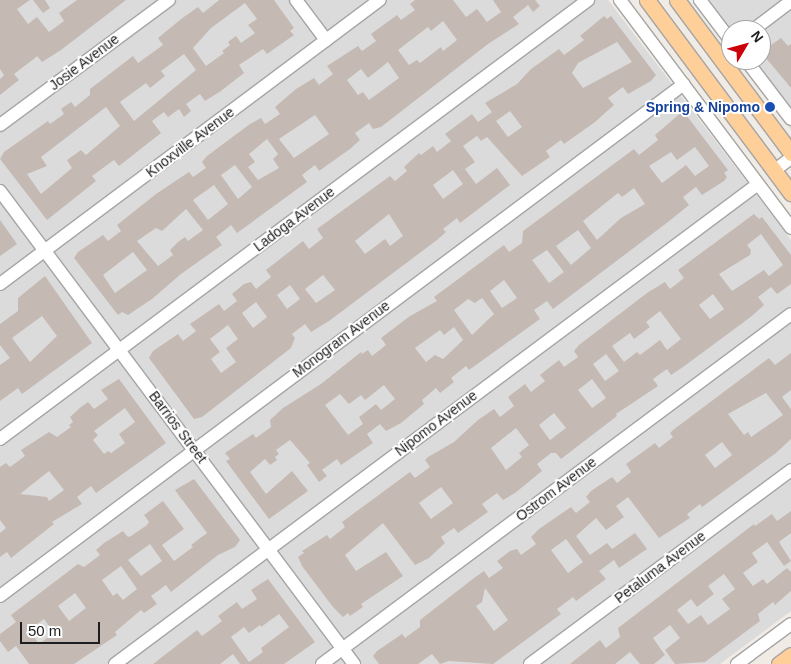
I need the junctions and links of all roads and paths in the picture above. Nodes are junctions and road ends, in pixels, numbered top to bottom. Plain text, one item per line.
1 (169, 0) edge
2 (296, 0) edge
3 (380, 0) edge
4 (588, 0) edge
5 (620, 0) edge
6 (647, 0) edge
7 (677, 0) edge
8 (700, 0) edge
9 (791, 1) edge
10 (766, 20) edge
11 (721, 28) edge
12 (326, 40) junction
13 (754, 70) edge
14 (684, 84) junction
15 (791, 119) edge
16 (0, 125) edge
17 (791, 153) edge
18 (791, 158) edge
19 (775, 170) junction
20 (758, 184) junction
21 (0, 191) edge
22 (791, 193) edge
23 (791, 228) edge
24 (45, 251) junction
25 (0, 284) edge
26 (791, 314) edge
27 (120, 349) junction
28 (0, 438) edge
29 (194, 449) junction
30 (791, 470) edge
31 (268, 548) junction
32 (0, 596) edge
33 (791, 624) edge
34 (342, 649) junction
35 (791, 655) edge
36 (115, 664) edge
37 (322, 664) edge
38 (354, 664) edge
39 (530, 664) edge
40 (737, 664) edge
41 (779, 664) edge

1 - 16 street, Josie Avenue
2 - 12 street
3 - 12 street, Knoxville Avenue
4 - 27 street, Ladoga Avenue
5 - 14 street
6 - 19 main road
7 - 17 main road
8 - 11 street
9 - 10 street
12 - 24 street, Knoxville Avenue
13 - 15 street
14 - 20 street
14 - 29 street, Monogram Avenue
18 - 19 street
19 - 22 main road
20 - 23 street
20 - 31 street, Nipomo Avenue
21 - 24 street, Barrios Street
24 - 25 street, Knoxville Avenue
24 - 27 street, Barrios Street
26 - 34 street, Ostrom Avenue
27 - 28 street, Ladoga Avenue
27 - 29 street, Barrios Street
29 - 31 street, Barrios Street
29 - 32 street, Monogram Avenue
30 - 39 street, Petaluma Avenue
31 - 34 street, Barrios Street
31 - 36 street, Nipomo Avenue
33 - 40 street
34 - 37 street, Ostrom Avenue
34 - 38 street, Barrios Street
35 - 41 main road

